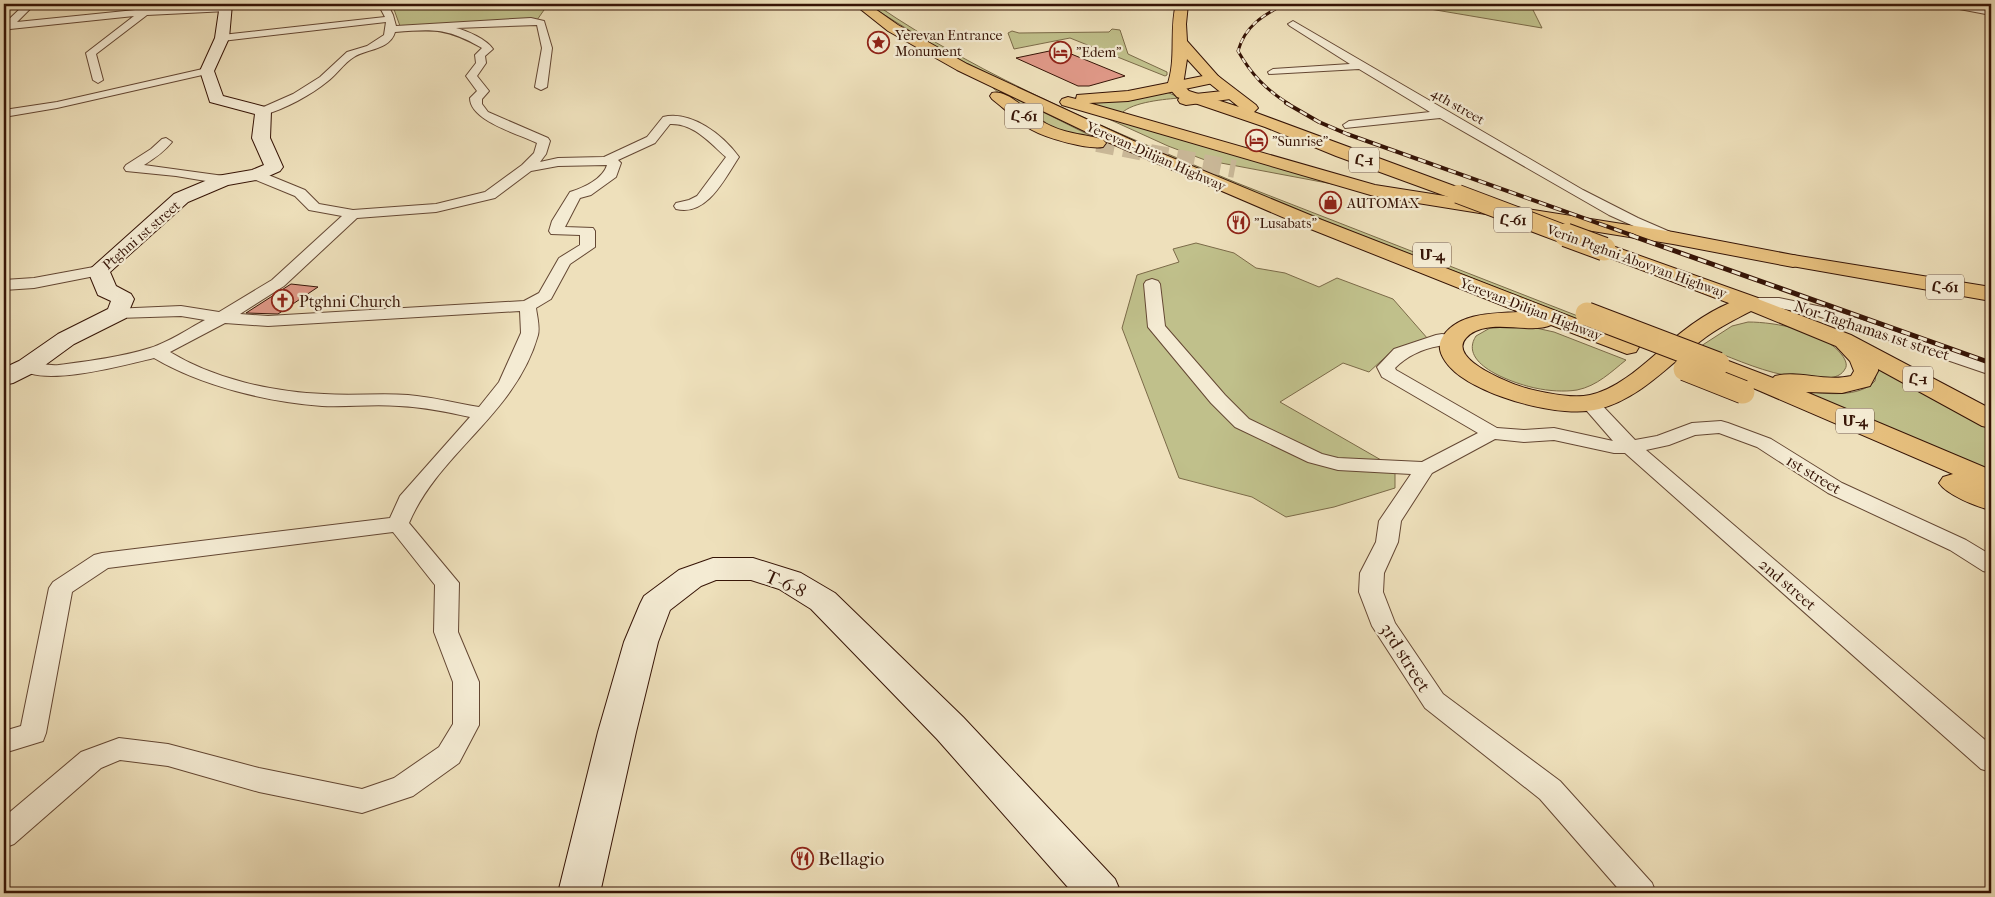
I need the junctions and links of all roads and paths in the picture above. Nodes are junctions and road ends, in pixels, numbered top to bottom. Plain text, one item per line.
1 (30, 4) edge
2 (382, 4) edge
3 (860, 4) edge
4 (1182, 4) edge
5 (1949, 4) edge
6 (226, 6) edge
7 (147, 8) edge
8 (1991, 12) edge
9 (906, 19) dead end
10 (391, 24) junction
11 (1293, 24) dead end
12 (437, 26) junction
13 (6, 28) edge
14 (222, 38) junction
15 (1180, 42) junction
16 (1360, 66) junction
17 (962, 67) junction
18 (207, 71) junction
19 (1273, 72) dead end
20 (1212, 79) junction
21 (98, 80) dead end
22 (1024, 83) junction
23 (1175, 86) junction
24 (541, 87) dead end
25 (1232, 95) junction
26 (1052, 98) junction
27 (1193, 99) junction
28 (262, 112) junction
29 (4, 114) edge
30 (1441, 114) junction
31 (1132, 120) junction
32 (1272, 123) junction
33 (1349, 125) dead end
34 (166, 142) dead end
35 (1098, 143) tunnel mouth
36 (606, 161) junction
37 (527, 168) junction
38 (1235, 168) tunnel mouth
39 (256, 175) junction
40 (224, 180) junction
41 (681, 206) dead end
42 (1610, 210) junction
43 (353, 214) junction
44 (1583, 224) junction
45 (1673, 238) junction
46 (1793, 262) junction
47 (99, 271) junction
48 (1152, 284) dead end
49 (4, 285) edge
50 (1991, 294) edge
51 (1750, 303) junction
52 (528, 306) junction
53 (118, 313) junction
54 (222, 318) junction
55 (1588, 323) junction
56 (1844, 340) junction
57 (1452, 344) junction
58 (156, 352) junction
59 (28, 366) junction
60 (1991, 370) edge
61 (4, 378) edge
62 (1743, 383) junction
63 (1589, 403) junction
64 (484, 414) junction
65 (1991, 420) edge
66 (1492, 433) junction
67 (1630, 447) junction
68 (1425, 469) junction
69 (1991, 480) edge
70 (1991, 501) edge
71 (398, 524) junction
72 (1991, 565) edge
73 (4, 742) edge
74 (1991, 761) edge
75 (4, 836) edge
76 (579, 893) edge
77 (1100, 893) edge
78 (1641, 893) edge

1 - 13 street
2 - 10 street
3 - 17 main road, Yerevan-Dilijan Highway / Մ-4
4 - 15 main road
5 - 8 street
6 - 7 street
6 - 14 street
7 - 13 street
7 - 21 street
9 - 22 main road, Yerevan-Dilijan Highway / Մ-4
10 - 12 street
10 - 14 street
10 - 28 street
11 - 16 street, 4th street
12 - 24 street
12 - 37 street
14 - 18 street
15 - 20 main road, Verin Ptghni-Abovyan Highway / Հ-1
15 - 23 main road
16 - 19 street
16 - 30 street, 4th street
17 - 35 main road, Հ-61
17 - 55 main road, Yerevan-Dilijan Highway / Մ-4
18 - 28 street
18 - 29 street
20 - 23 main road
20 - 25 main road, Verin Ptghni-Abovyan Highway / Հ-1
22 - 23 main road
22 - 26 main road, Yerevan-Dilijan Highway / Մ-4
23 - 27 main road, Verin Ptghni-Abovyan Highway / Հ-1
25 - 27 main road
25 - 32 main road, Verin Ptghni-Abovyan Highway / Հ-1
26 - 31 main road, Հ-61
26 - 55 main road, Yerevan-Dilijan Highway / Մ-4
27 - 31 main road
27 - 32 main road, Verin Ptghni-Abovyan Highway / Հ-1
28 - 39 street
30 - 33 street
30 - 42 street, 4th street
31 - 44 main road, Հ-61
32 - 51 main road, Verin Ptghni-Abovyan Highway / Հ-1, bridge
34 - 40 street
36 - 37 street
36 - 41 street
36 - 52 street
37 - 43 street
38 - 46 main road, Հ-61
39 - 40 street, Ptghni 1st street
39 - 43 street
40 - 47 street, Ptghni 1st street
42 - 44 street
42 - 45 street, 4th street
43 - 54 street
44 - 45 main road, Հ-61
45 - 46 main road, Հ-61
46 - 50 main road, Հ-61
47 - 49 street
47 - 53 street, Ptghni 1st street
48 - 68 street
51 - 56 main road, Հ-1
51 - 60 street, Nor Taghamas 1st street
51 - 63 main road
52 - 54 street
52 - 64 street
53 - 54 street
53 - 59 street
54 - 58 street
55 - 57 main road
55 - 62 main road, Yerevan-Dilijan Highway / Մ-4, bridge
55 - 62 main road, Yerevan-Dilijan Highway / Մ-4, bridge
56 - 62 main road
56 - 65 main road, Հ-1
57 - 63 main road
57 - 66 street
58 - 59 street
58 - 64 street
59 - 61 street
62 - 69 main road, Yerevan-Dilijan Highway / Մ-4
62 - 70 main road, Yerevan-Dilijan Highway / Մ-4
63 - 67 street, 2nd street
64 - 71 street
66 - 67 street
66 - 68 street, 3rd street
67 - 72 street, 1st street
67 - 74 street, 2nd street
68 - 78 street, 3rd street
71 - 73 street
71 - 75 street
76 - 77 street, T-6-8

